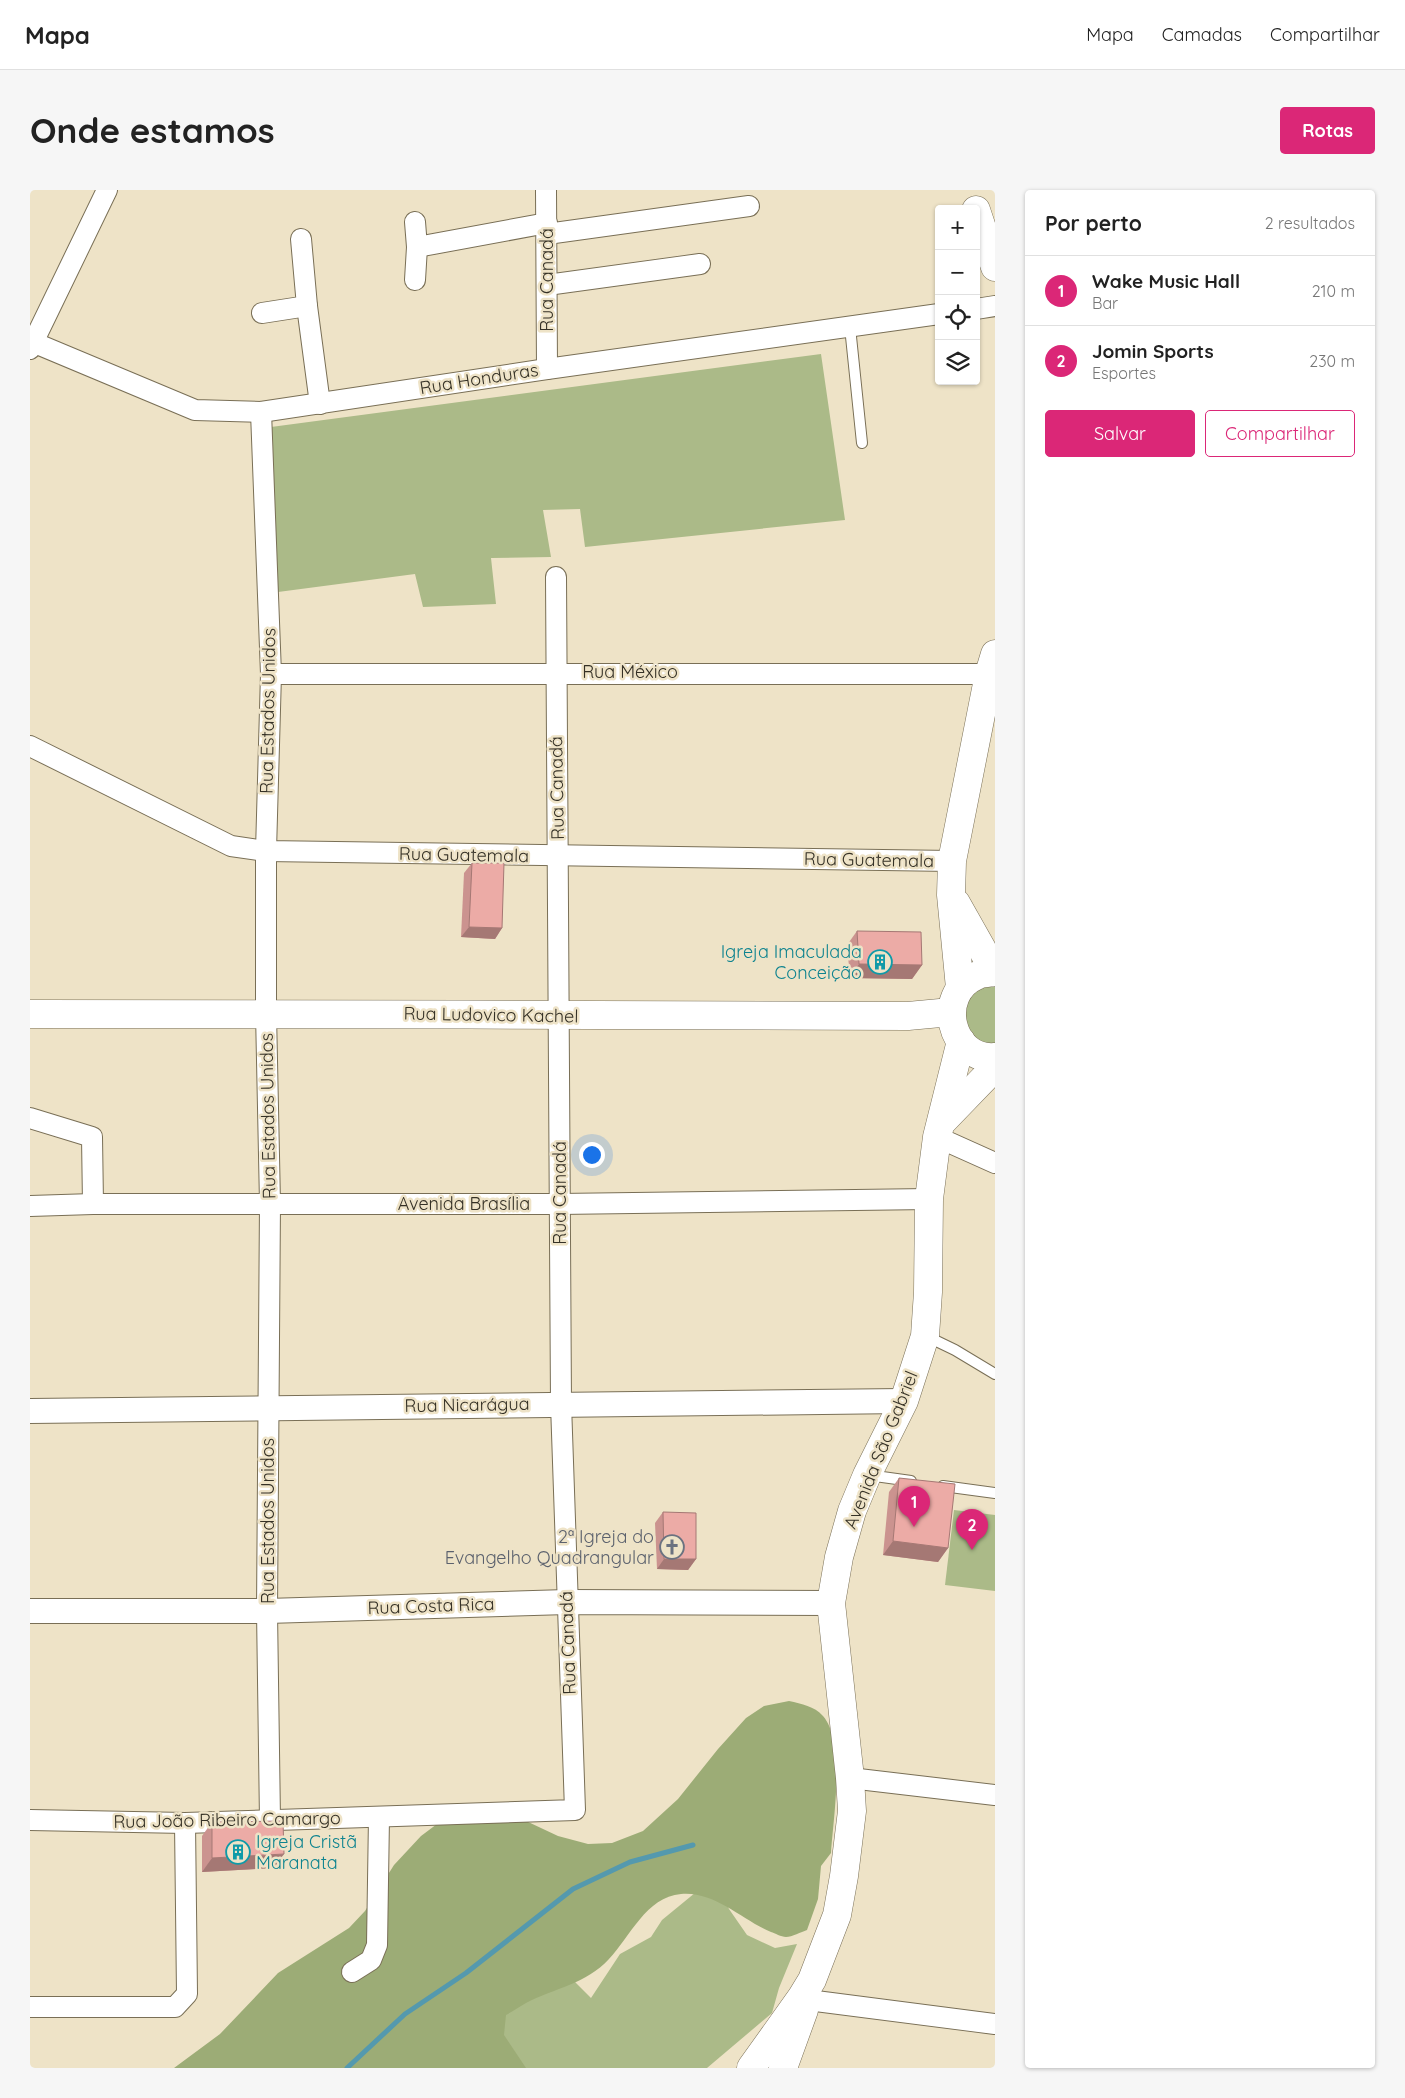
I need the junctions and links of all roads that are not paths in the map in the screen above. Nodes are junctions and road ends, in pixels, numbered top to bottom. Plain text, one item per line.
1 (107, 190) edge
2 (546, 190) edge
3 (968, 190) edge
4 (974, 205) edge
5 (749, 206) dead end
6 (980, 221) edge
7 (415, 222) dead end
8 (547, 229) junction
9 (301, 239) dead end
10 (417, 247) junction
11 (700, 264) dead end
12 (995, 267) edge
13 (415, 280) dead end
14 (547, 285) junction
15 (307, 306) junction
16 (995, 306) edge
17 (980, 308) edge
18 (262, 313) dead end
19 (935, 315) edge
20 (850, 327) junction
21 (31, 344) edge
22 (547, 369) junction
23 (320, 404) junction
24 (261, 412) junction
25 (862, 443) dead end
26 (556, 577) dead end
27 (992, 664) edge
28 (556, 672) junction
29 (271, 674) junction
30 (30, 746) edge
31 (266, 852) junction
32 (558, 856) junction
33 (952, 861) junction
34 (952, 895) junction
35 (995, 972) edge
36 (956, 1000) junction
37 (266, 1013) junction
38 (30, 1014) edge
39 (560, 1016) junction
40 (961, 1041) junction
41 (995, 1057) edge
42 (995, 1067) edge
43 (30, 1118) edge
44 (939, 1131) junction
45 (995, 1163) edge
46 (928, 1199) junction
47 (270, 1203) junction
48 (93, 1204) junction
49 (559, 1204) junction
50 (30, 1206) edge
51 (924, 1336) junction
52 (995, 1374) edge
53 (904, 1401) junction
54 (561, 1404) junction
55 (268, 1408) junction
56 (30, 1411) edge
57 (867, 1475) junction
58 (995, 1493) edge
59 (567, 1602) junction
60 (831, 1603) junction
61 (30, 1611) edge
62 (267, 1611) junction
63 (850, 1778) junction
64 (995, 1795) edge
65 (575, 1810) joint
66 (379, 1816) junction
67 (30, 1820) edge
68 (270, 1820) junction
69 (185, 1823) junction
70 (352, 1972) dead end
71 (810, 1990) junction
72 (30, 2007) edge
73 (995, 2024) edge
74 (751, 2068) edge
75 (782, 2068) edge

1 - 21 street
2 - 8 street, Rua Canadá
3 - 4 main road
5 - 8 street
6 - 12 main road
7 - 10 street
8 - 10 street
8 - 14 street, Rua Canadá
9 - 15 street
10 - 13 street
11 - 14 street
14 - 22 street, Rua Canadá
15 - 18 street
15 - 23 street
16 - 17 street
19 - 20 street, Rua Honduras
20 - 22 street, Rua Honduras
20 - 25 lane
21 - 24 street, Rua Honduras
22 - 23 street, Rua Honduras
23 - 24 street, Rua Honduras
24 - 29 street, Rua Estados Unidos
26 - 28 street, Rua Canadá
27 - 28 street, Rua México
27 - 33 main road
28 - 29 street, Rua México
28 - 32 street, Rua Canadá
29 - 31 street, Rua Estados Unidos
30 - 31 street, Rua Guatemala
31 - 32 street, Rua Guatemala
31 - 37 street, Rua Estados Unidos
32 - 33 street, Rua Guatemala
32 - 39 street, Rua Canadá
33 - 34 main road
34 - 35 main road
34 - 36 main road
35 - 36 main road
36 - 39 main road, Rua Ludovico Kachel
36 - 40 main road
37 - 38 main road, Rua Ludovico Kachel
37 - 39 main road, Rua Ludovico Kachel
37 - 47 street, Rua Estados Unidos
39 - 49 street, Rua Canadá
40 - 41 main road
40 - 44 main road, Avenida São Gabriel
42 - 44 main road
43 - 48 street
44 - 45 street
44 - 46 main road, Avenida São Gabriel
46 - 49 street, Avenida Brasília
46 - 51 main road, Avenida São Gabriel
47 - 48 street, Avenida Brasília
47 - 49 street, Avenida Brasília
47 - 55 street, Rua Estados Unidos
48 - 50 street, Avenida Brasília
49 - 54 street, Rua Canadá
51 - 52 lane
51 - 53 main road, Avenida São Gabriel
53 - 54 street, Rua Nicarágua
53 - 57 main road, Avenida São Gabriel
54 - 55 street, Rua Nicarágua
54 - 59 street, Rua Canadá
55 - 56 street, Rua Nicarágua
55 - 62 street, Rua Estados Unidos
57 - 58 lane
57 - 60 main road, Avenida São Gabriel
59 - 60 street, Rua Costa Rica
59 - 62 street, Rua Costa Rica
59 - 65 street, Rua Canadá
60 - 63 main road, Avenida São Gabriel
61 - 62 street, Rua Costa Rica
62 - 68 street, Rua Estados Unidos
63 - 64 street
63 - 71 main road, Avenida São Gabriel
65 - 66 street, Rua João Ribeiro Camargo
66 - 68 street, Rua João Ribeiro Camargo
66 - 70 street
67 - 69 street, Rua João Ribeiro Camargo
68 - 69 street, Rua João Ribeiro Camargo
69 - 72 street
71 - 73 street
71 - 74 main road, Avenida São Gabriel
71 - 75 main road, Avenida São Gabriel

